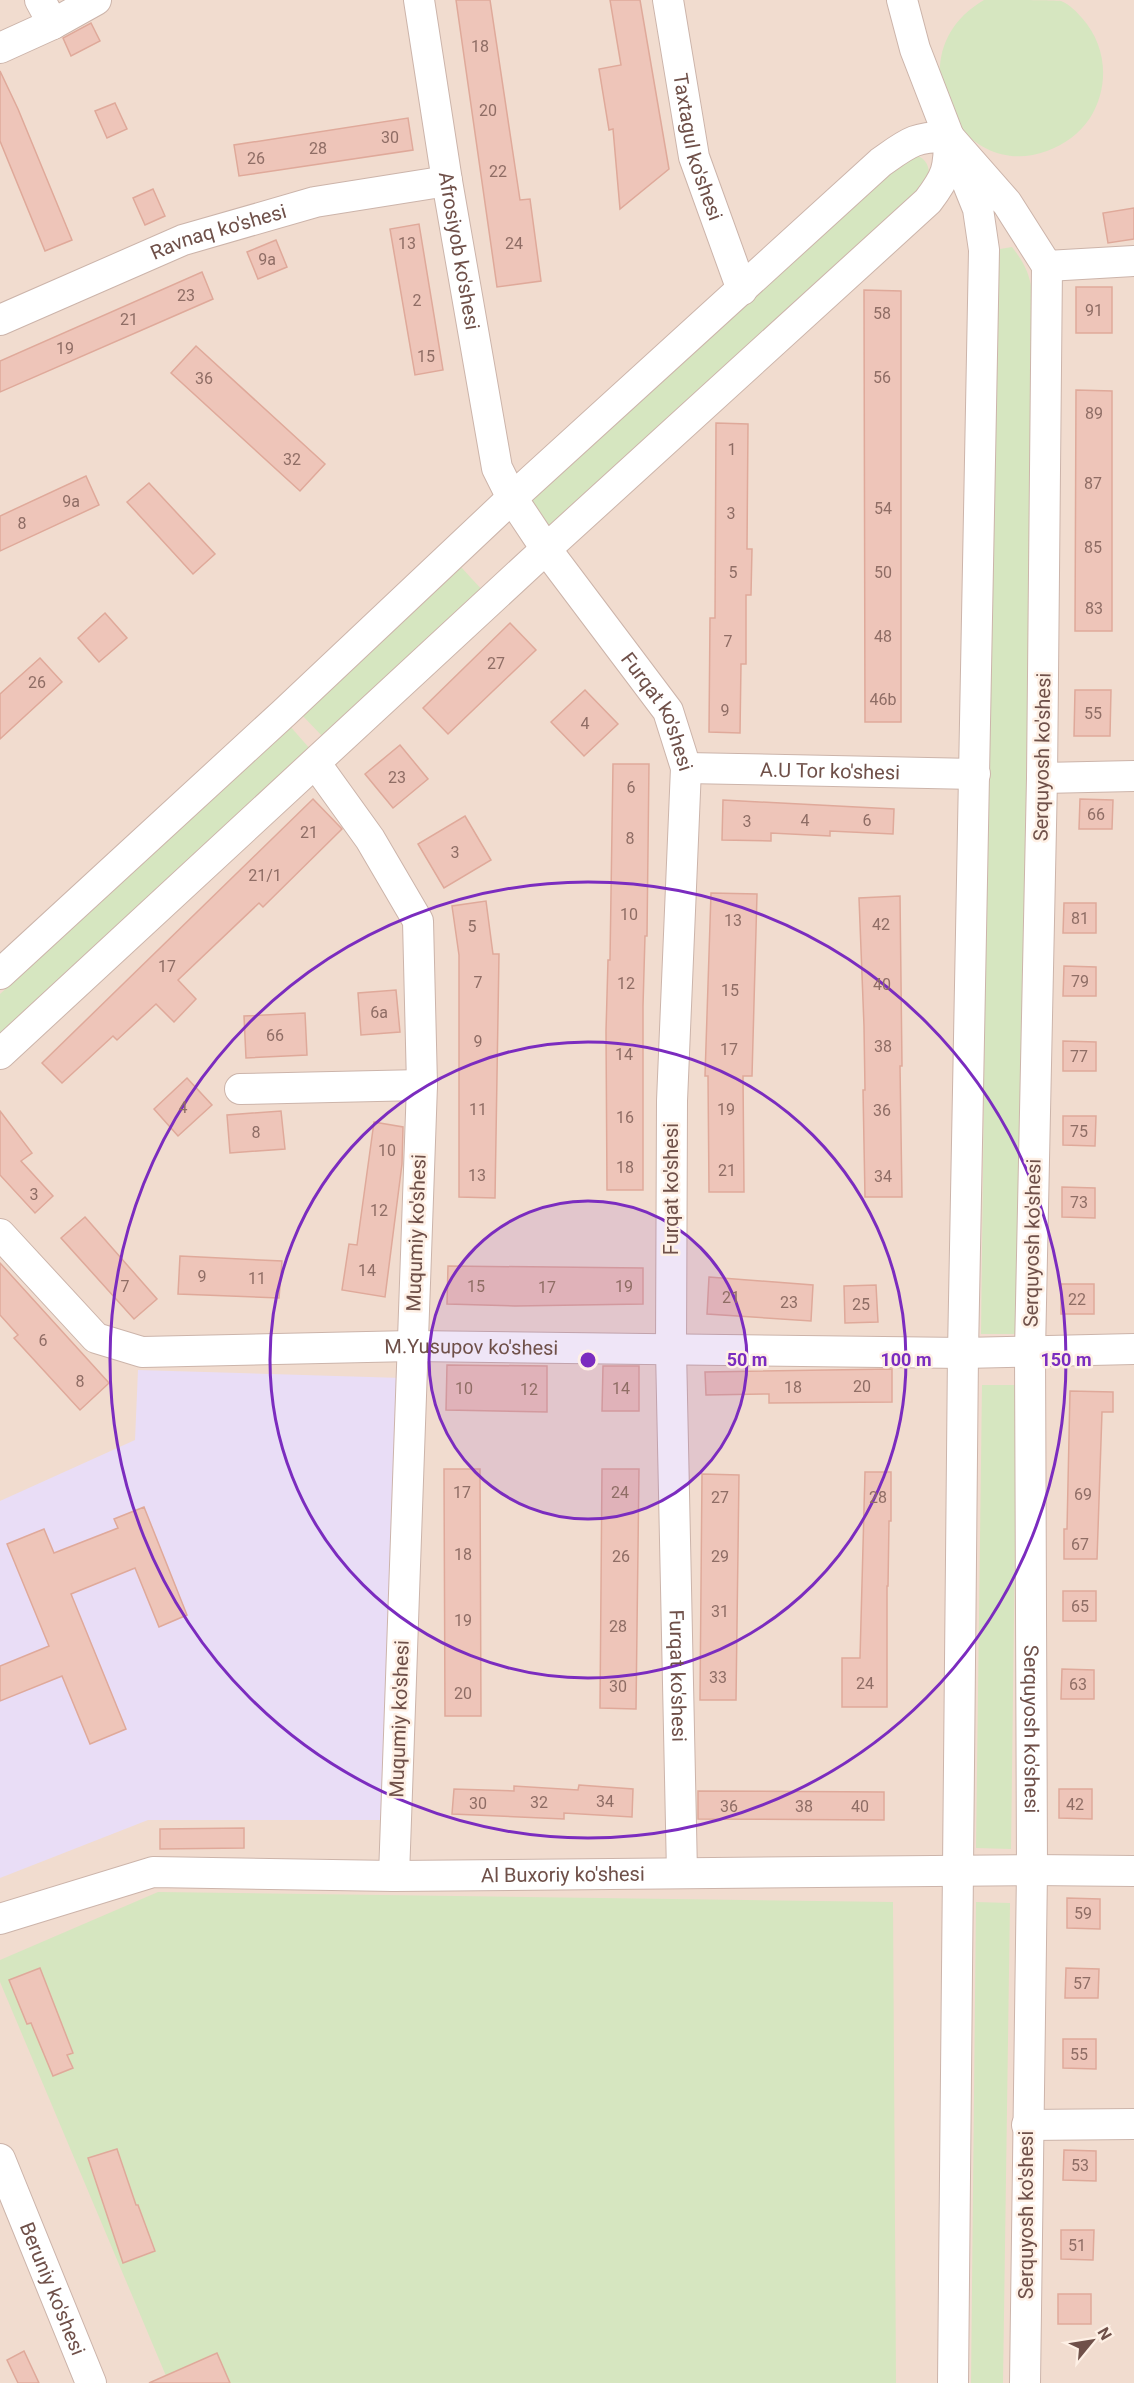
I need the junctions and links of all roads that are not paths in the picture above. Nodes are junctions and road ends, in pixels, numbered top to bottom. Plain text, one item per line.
1 (96, 0) edge
2 (419, 0) edge
3 (668, 0) edge
4 (902, 0) edge
5 (46, 12) edge
6 (0, 48) edge
7 (949, 137) junction
8 (447, 181) junction
9 (928, 201) junction
10 (984, 250) junction
11 (1134, 261) edge
12 (1047, 266) junction
13 (742, 290) junction
14 (0, 320) edge
15 (512, 498) junction
16 (546, 549) junction
17 (316, 764) junction
18 (686, 768) junction
19 (975, 774) junction
20 (1134, 776) edge
21 (1042, 778) junction
22 (0, 974) edge
23 (0, 1054) edge
24 (422, 1085) junction
25 (240, 1089) dead end
26 (0, 1234) edge
27 (412, 1346) junction
28 (1134, 1349) edge
29 (671, 1350) junction
30 (1030, 1351) junction
31 (963, 1353) junction
32 (1032, 1870) junction
33 (958, 1871) junction
34 (1134, 1871) edge
35 (682, 1873) junction
36 (394, 1876) junction
37 (0, 1919) edge
38 (1134, 2124) edge
39 (1027, 2125) junction
40 (0, 2159) edge
41 (8, 2198) edge
42 (91, 2383) edge
43 (953, 2383) edge
44 (1025, 2383) edge

1 - 5 street
2 - 8 street, Afrosiyob ko'shesi
3 - 13 street, Taxtagul ko'shesi
4 - 7 street
5 - 6 street
7 - 9 street
7 - 10 street
7 - 12 street
7 - 13 street
8 - 14 street, Ravnaq ko'shesi
8 - 15 street, Afrosiyob ko'shesi
9 - 10 street
9 - 16 street
10 - 19 street
11 - 12 street
12 - 21 street, Serquyosh ko'shesi
13 - 15 street
15 - 16 street, Afrosiyob ko'shesi
15 - 22 street
16 - 17 street
16 - 18 street, Furqat ko'shesi
17 - 23 street
17 - 24 street, Muqumiy ko'shesi
18 - 19 street, A.U Tor ko'shesi
18 - 29 street, Furqat ko'shesi
19 - 31 street
20 - 21 street
21 - 30 street, Serquyosh ko'shesi
24 - 25 street
24 - 27 street, Muqumiy ko'shesi
26 - 27 street, M.Yusupov ko'shesi
27 - 29 street, M.Yusupov ko'shesi
27 - 36 street, Muqumiy ko'shesi
28 - 30 street, M.Yusupov ko'shesi
29 - 31 street, M.Yusupov ko'shesi
29 - 35 street, Furqat ko'shesi
30 - 31 street, M.Yusupov ko'shesi
30 - 32 street, Serquyosh ko'shesi
31 - 33 street
32 - 33 street, Al Buxoriy ko'shesi
32 - 34 street, Al Buxoriy ko'shesi
32 - 39 street, Serquyosh ko'shesi
33 - 35 street, Al Buxoriy ko'shesi
33 - 43 street
35 - 36 street, Al Buxoriy ko'shesi
36 - 37 street, Al Buxoriy ko'shesi
38 - 39 street
39 - 44 street, Serquyosh ko'shesi
40 - 41 street, Beruniy ko'shesi
41 - 42 street, Beruniy ko'shesi

